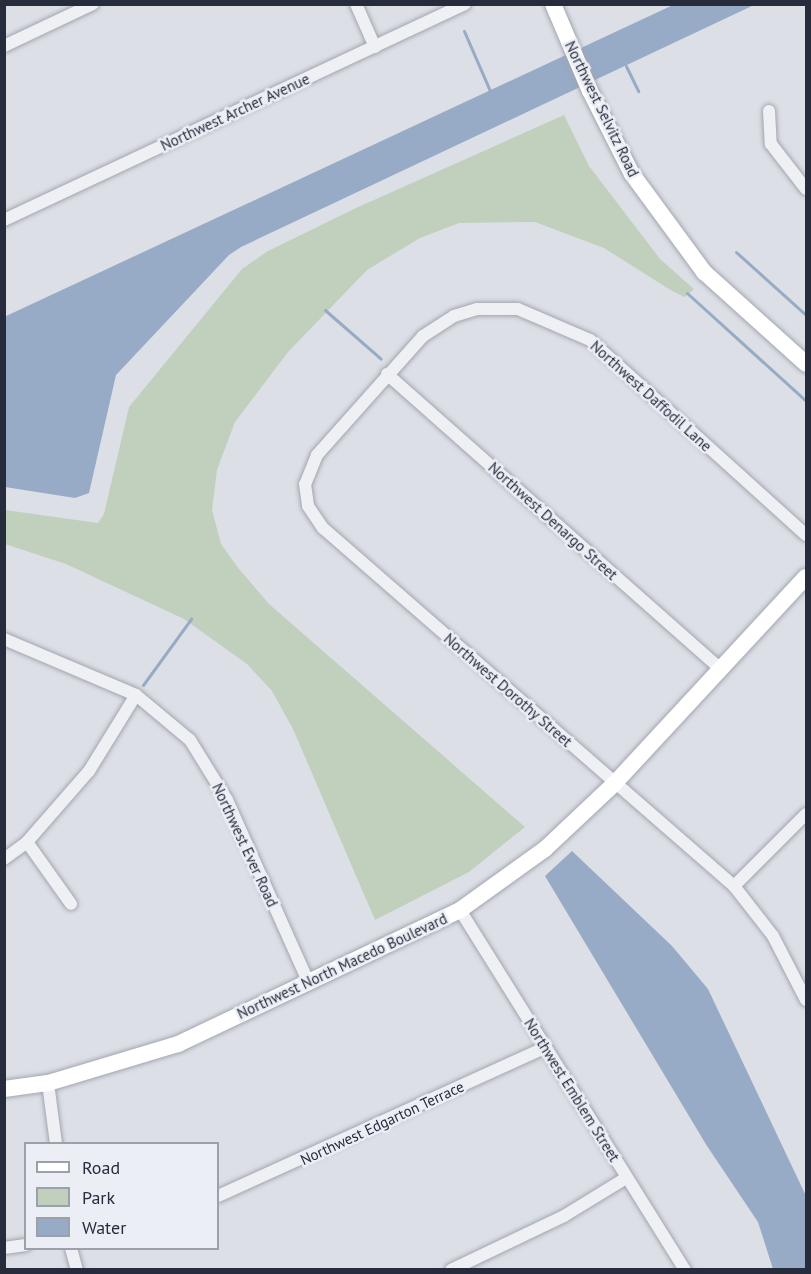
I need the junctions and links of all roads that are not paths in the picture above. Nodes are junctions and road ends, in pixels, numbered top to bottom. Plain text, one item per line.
1 (93, 4) edge
2 (356, 4) edge
3 (465, 4) edge
4 (553, 4) edge
5 (4, 46) edge
6 (375, 46) junction
7 (769, 111) dead end
8 (807, 189) edge
9 (4, 220) edge
10 (807, 364) edge
11 (387, 374) junction
12 (807, 535) edge
13 (807, 577) edge
14 (4, 639) edge
15 (720, 669) junction
16 (136, 695) junction
17 (614, 784) junction
18 (807, 814) edge
19 (27, 842) junction
20 (4, 859) edge
21 (734, 886) junction
22 (71, 904) dead end
23 (460, 910) junction
24 (309, 983) junction
25 (807, 1000) edge
26 (546, 1047) junction
27 (48, 1083) junction
28 (4, 1089) edge
29 (56, 1142) edge
30 (626, 1178) junction
31 (219, 1196) edge
32 (24, 1245) edge
33 (4, 1248) edge
34 (72, 1250) edge
35 (77, 1269) edge
36 (451, 1269) edge
37 (685, 1269) edge

1 - 5 street
2 - 6 street
3 - 6 street, Northwest Archer Avenue
4 - 10 street, Northwest Selvitz Road
6 - 9 street, Northwest Archer Avenue
7 - 8 street
11 - 12 street, Northwest Daffodil Lane
11 - 15 street, Northwest Denargo Street
11 - 17 street, Northwest Dorothy Street
13 - 15 street, Northwest North Macedo Boulevard
14 - 16 street, Northwest Ever Road
15 - 17 street, Northwest North Macedo Boulevard
16 - 19 street
16 - 24 street, Northwest Ever Road
17 - 21 street, Northwest Dorothy Street
17 - 23 street, Northwest North Macedo Boulevard
18 - 21 street
19 - 20 street
19 - 22 street
21 - 25 street, Northwest Dorothy Street
23 - 24 street, Northwest North Macedo Boulevard
23 - 26 street, Northwest Emblem Street
24 - 27 street, Northwest North Macedo Boulevard
26 - 30 street, Northwest Emblem Street
26 - 31 street, Northwest Edgarton Terrace
27 - 28 street, Northwest North Macedo Boulevard
27 - 29 street
30 - 36 street
30 - 37 street, Northwest Emblem Street
32 - 33 street
34 - 35 street

